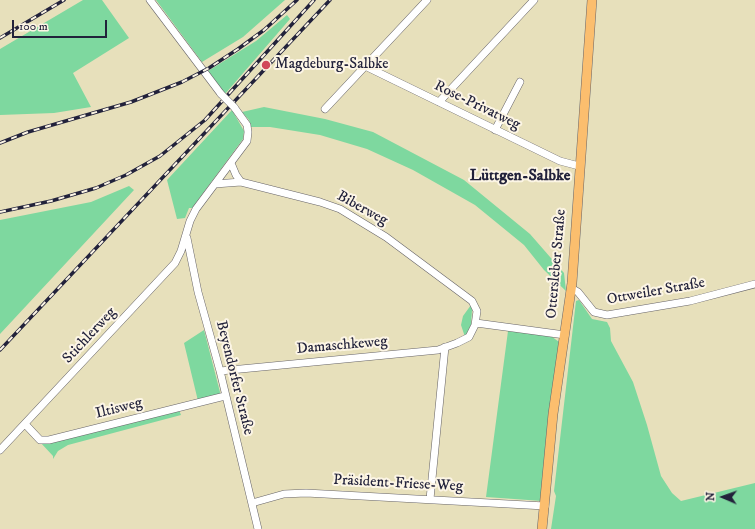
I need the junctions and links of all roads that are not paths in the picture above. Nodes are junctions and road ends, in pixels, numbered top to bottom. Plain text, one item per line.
1 (150, 0) edge
2 (427, 0) edge
3 (534, 0) edge
4 (592, 0) edge
5 (365, 66) junction
6 (520, 82) dead end
7 (439, 102) junction
8 (325, 109) dead end
9 (495, 130) junction
10 (231, 163) junction
11 (579, 166) junction
12 (241, 182) junction
13 (215, 184) junction
14 (186, 232) junction
15 (755, 284) edge
16 (571, 288) junction
17 (476, 323) junction
18 (565, 335) junction
19 (445, 348) junction
20 (220, 371) junction
21 (225, 396) junction
22 (25, 424) junction
23 (0, 450) edge
24 (430, 499) junction
25 (252, 502) junction
26 (545, 506) junction
27 (543, 528) edge
28 (258, 529) edge

1 - 10 street, Stichlerweg, bridge
2 - 5 street
3 - 7 street
4 - 11 main road, Ottersleber Straße
5 - 7 street, Rose-Privatweg
5 - 8 street
6 - 9 street
7 - 9 street, Rose-Privatweg
9 - 11 street, Rose-Privatweg
10 - 12 street
10 - 13 street, Stichlerweg
11 - 16 main road, Ottersleber Straße
12 - 13 street, Biberweg
12 - 17 street, Biberweg
13 - 14 street, Stichlerweg
14 - 20 street, Beyendorfer Straße
14 - 22 street, Stichlerweg
15 - 16 street, Ottweiler Straße
16 - 18 main road, Ottersleber Straße
17 - 18 street
17 - 19 street, Damaschkeweg
18 - 26 main road, Ottersleber Straße
19 - 20 street, Damaschkeweg
19 - 24 street
20 - 21 street, Beyendorfer Straße
21 - 22 street, Iltisweg
21 - 25 street, Beyendorfer Straße
22 - 23 street, Stichlerweg
24 - 25 street, Präsident-Friese-Weg
24 - 26 street, Präsident-Friese-Weg
25 - 28 street, Beyendorfer Straße
26 - 27 main road, Ottersleber Straße

